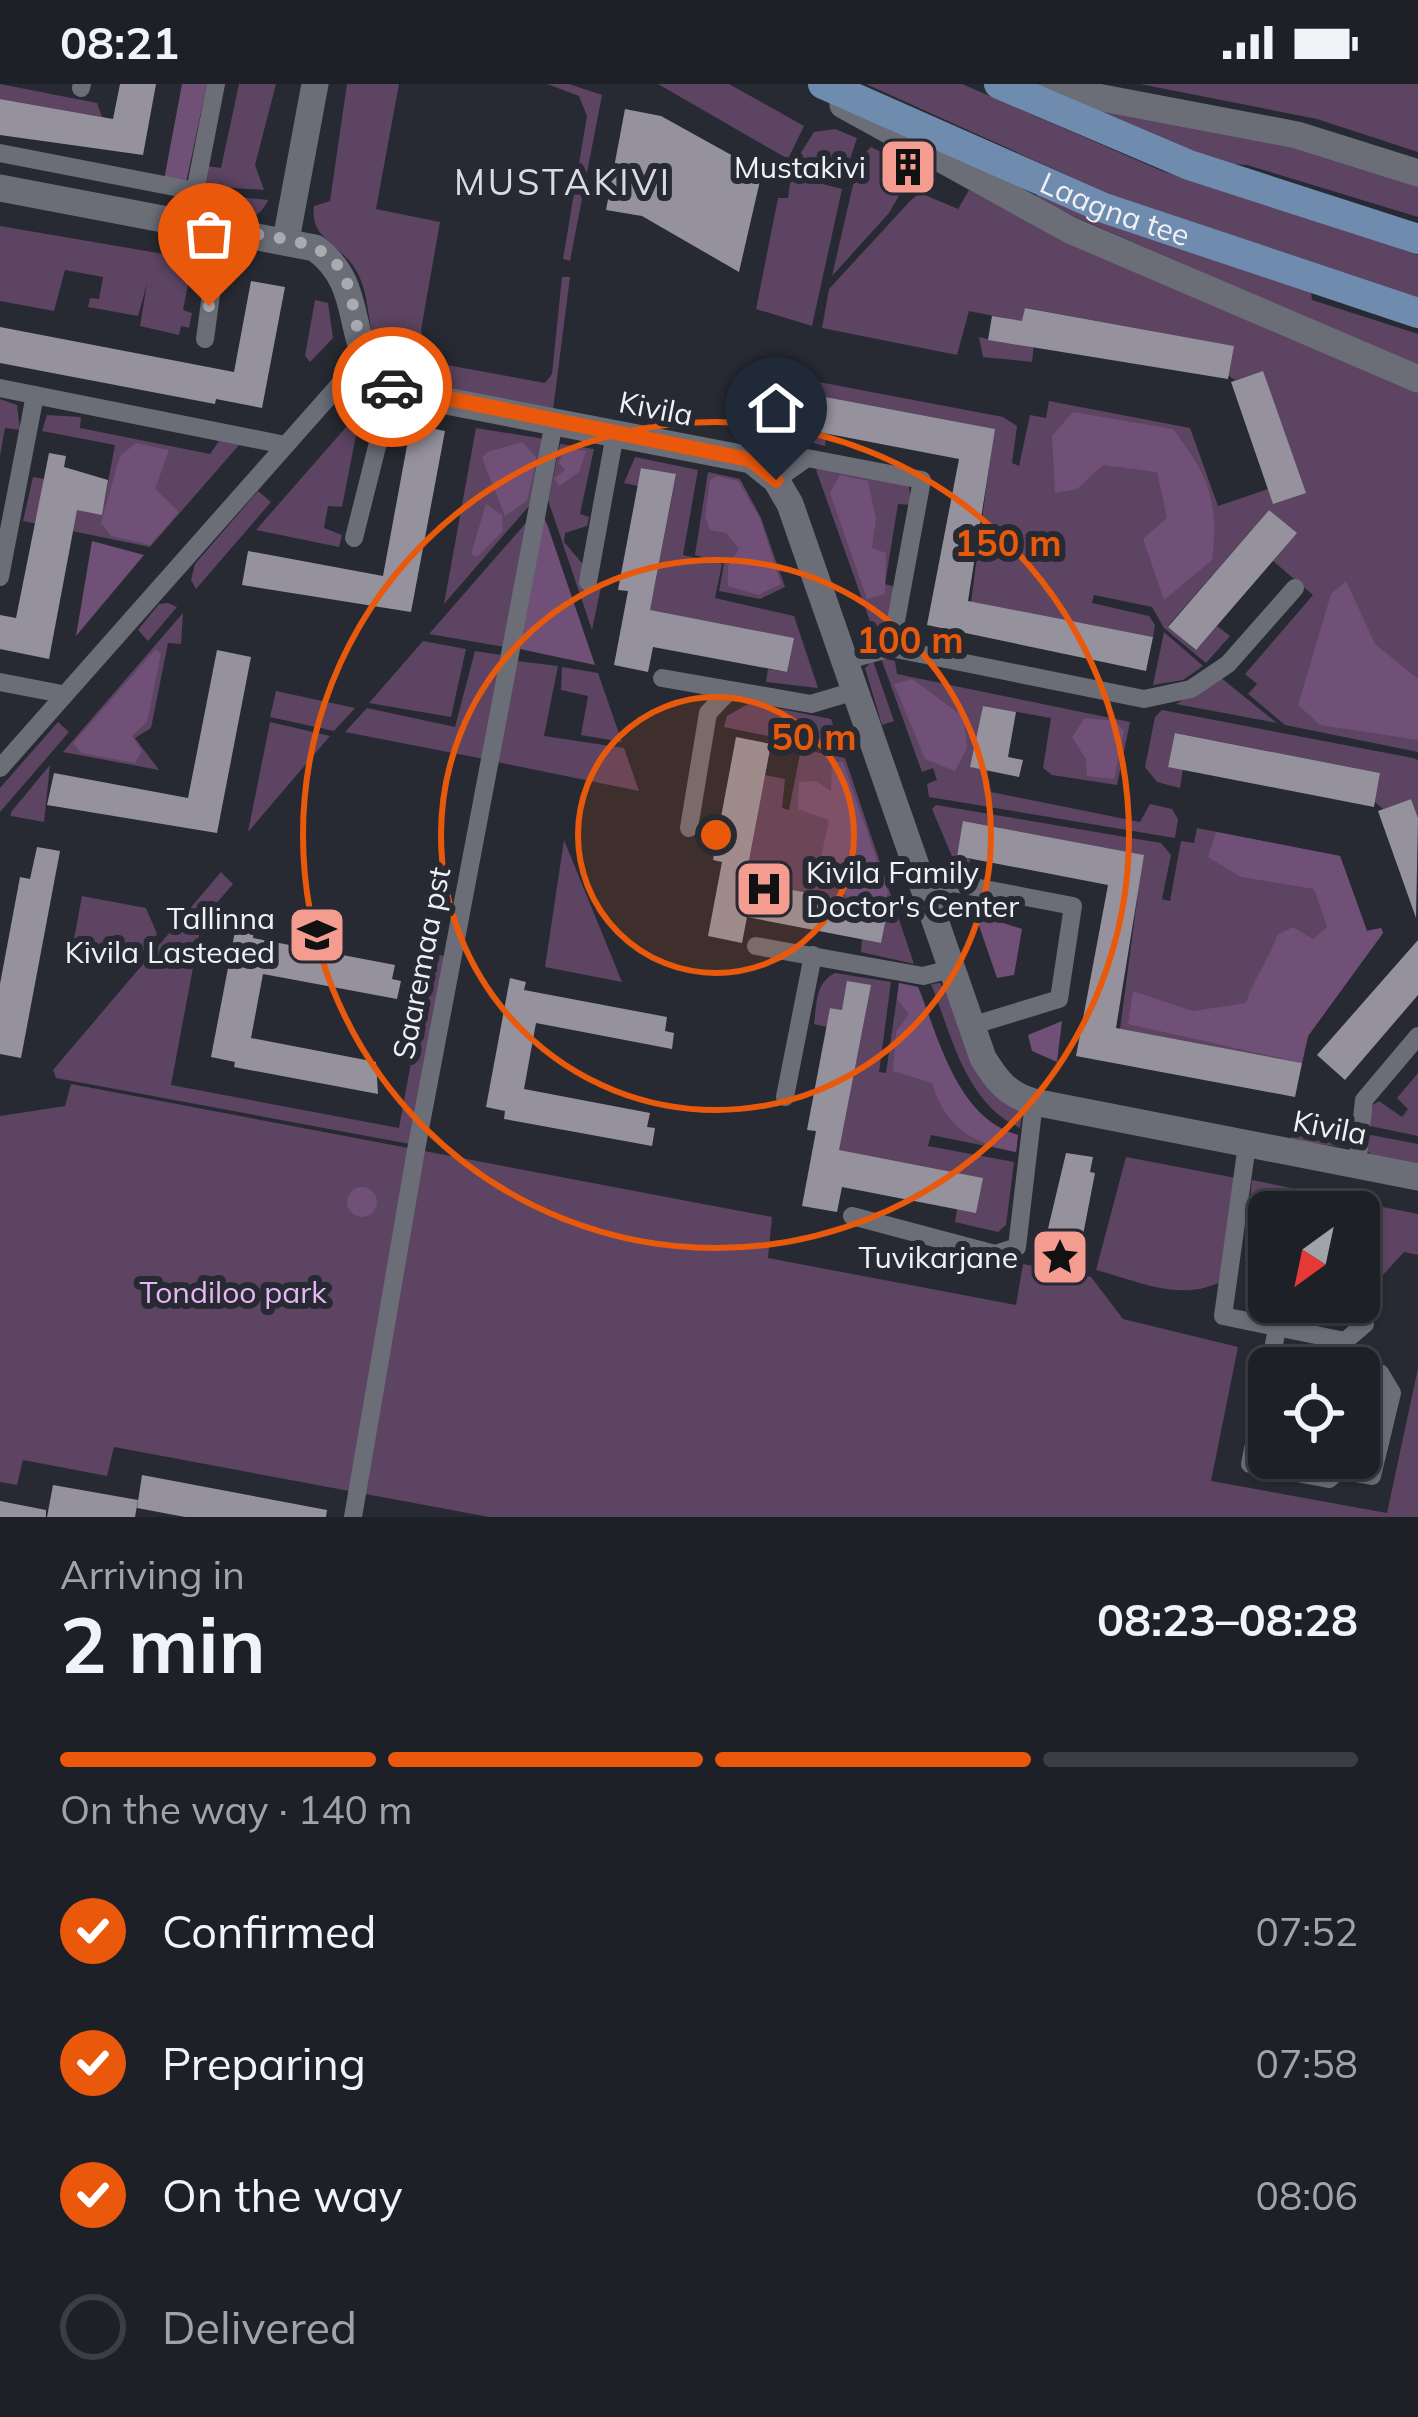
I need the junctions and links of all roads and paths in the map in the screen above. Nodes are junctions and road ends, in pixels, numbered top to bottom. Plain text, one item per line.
1 (216, 84) edge
2 (315, 84) edge
3 (812, 84) edge
4 (823, 84) edge
5 (999, 84) edge
6 (1029, 84) edge
7 (0, 153) edge
8 (1418, 173) edge
9 (0, 188) edge
10 (195, 191) junction
11 (189, 222) junction
12 (230, 230) junction
13 (1418, 239) edge
14 (286, 240) junction
15 (1418, 313) edge
16 (205, 339) dead end
17 (363, 358) junction
18 (1418, 379) edge
19 (392, 387) junction
20 (0, 388) edge
21 (34, 395) junction
22 (554, 422) junction
23 (615, 434) junction
24 (285, 445) junction
25 (776, 480) junction
26 (353, 538) dead end
27 (0, 577) edge
28 (589, 582) dead end
29 (1295, 588) dead end
30 (891, 648) junction
31 (844, 661) junction
32 (662, 678) dead end
33 (0, 682) edge
34 (729, 691) junction
35 (855, 691) junction
36 (62, 694) junction
37 (0, 768) edge
38 (689, 828) dead end
39 (925, 891) junction
40 (756, 946) dead end
41 (813, 955) junction
42 (951, 969) junction
43 (974, 1025) junction
44 (1418, 1036) edge
45 (785, 1097) dead end
46 (1034, 1102) junction
47 (1247, 1145) junction
48 (1357, 1166) junction
49 (1418, 1177) edge
50 (852, 1216) dead end
51 (1365, 1324) dead end
52 (1276, 1329) junction
53 (1273, 1347) edge
54 (1380, 1373) edge
55 (1380, 1443) edge
56 (353, 1517) edge

1 - 10 street
2 - 14 street
3 - 18 street
4 - 15 main road, Laagna tee
5 - 13 main road
6 - 8 street
7 - 10 street
9 - 11 street
10 - 11 street
11 - 12 street
12 - 14 street
12 - 16 street
14 - 17 street
17 - 19 street
17 - 24 street
19 - 22 street, Kivila
19 - 26 street
20 - 21 street
21 - 24 street
21 - 27 street
22 - 23 street, Kivila
22 - 56 street, Saaremaa pst
23 - 25 street, Kivila
23 - 28 street
24 - 36 street
25 - 30 street
25 - 31 street, Kivila
29 - 30 street
30 - 31 street
31 - 35 street, Kivila
32 - 34 street
33 - 36 street
34 - 35 street
34 - 38 street
35 - 39 street, Kivila
36 - 37 street
39 - 42 street, Kivila
39 - 43 street
40 - 41 street
41 - 42 street
41 - 45 street
42 - 43 street, Kivila
43 - 46 street, Kivila
44 - 48 street
46 - 47 street, Kivila
46 - 50 street
47 - 48 street, Kivila
47 - 52 street
48 - 49 street, Kivila
51 - 52 street
52 - 53 street
54 - 55 street

